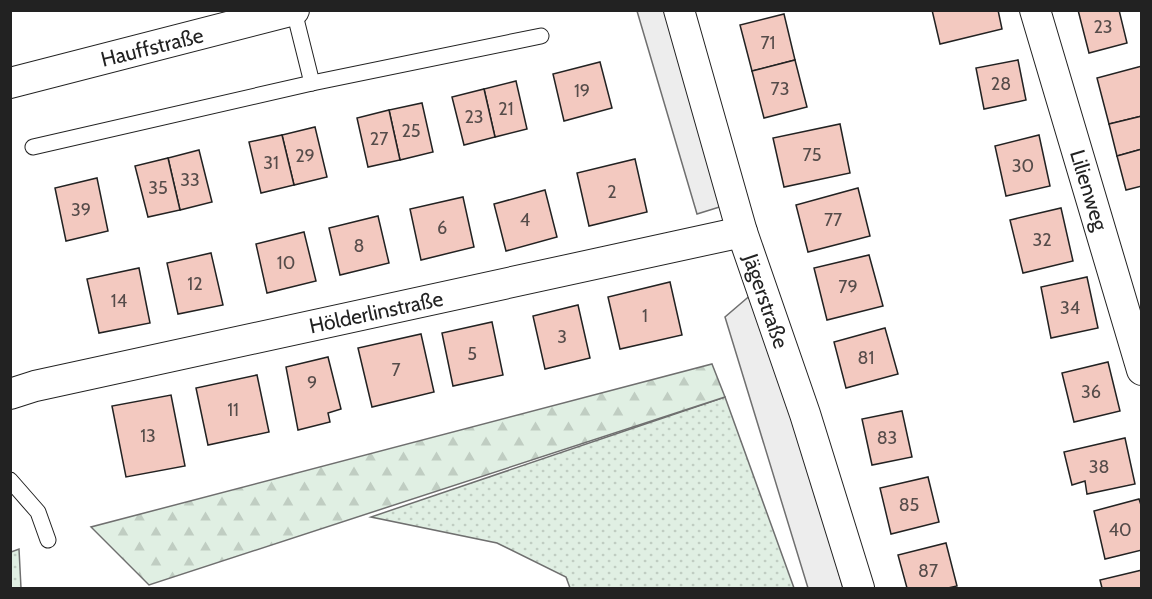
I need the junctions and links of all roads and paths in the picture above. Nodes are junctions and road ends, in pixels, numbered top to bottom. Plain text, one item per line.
1 (679, 10) edge
2 (1035, 10) edge
3 (294, 11) edge
4 (541, 36) dead end
5 (312, 82) junction
6 (10, 83) edge
7 (33, 147) dead end
8 (742, 232) junction
9 (1142, 370) edge
10 (10, 394) edge
11 (10, 480) edge
12 (48, 540) dead end
13 (859, 588) edge

1 - 8 street, Jägerstraße
2 - 9 street, Lilienweg
3 - 5 lane, Hauffstraße
3 - 6 street, Hauffstraße
4 - 5 lane
5 - 7 lane
8 - 10 street, Hölderlinstraße
8 - 13 street, Jägerstraße
11 - 12 lane

